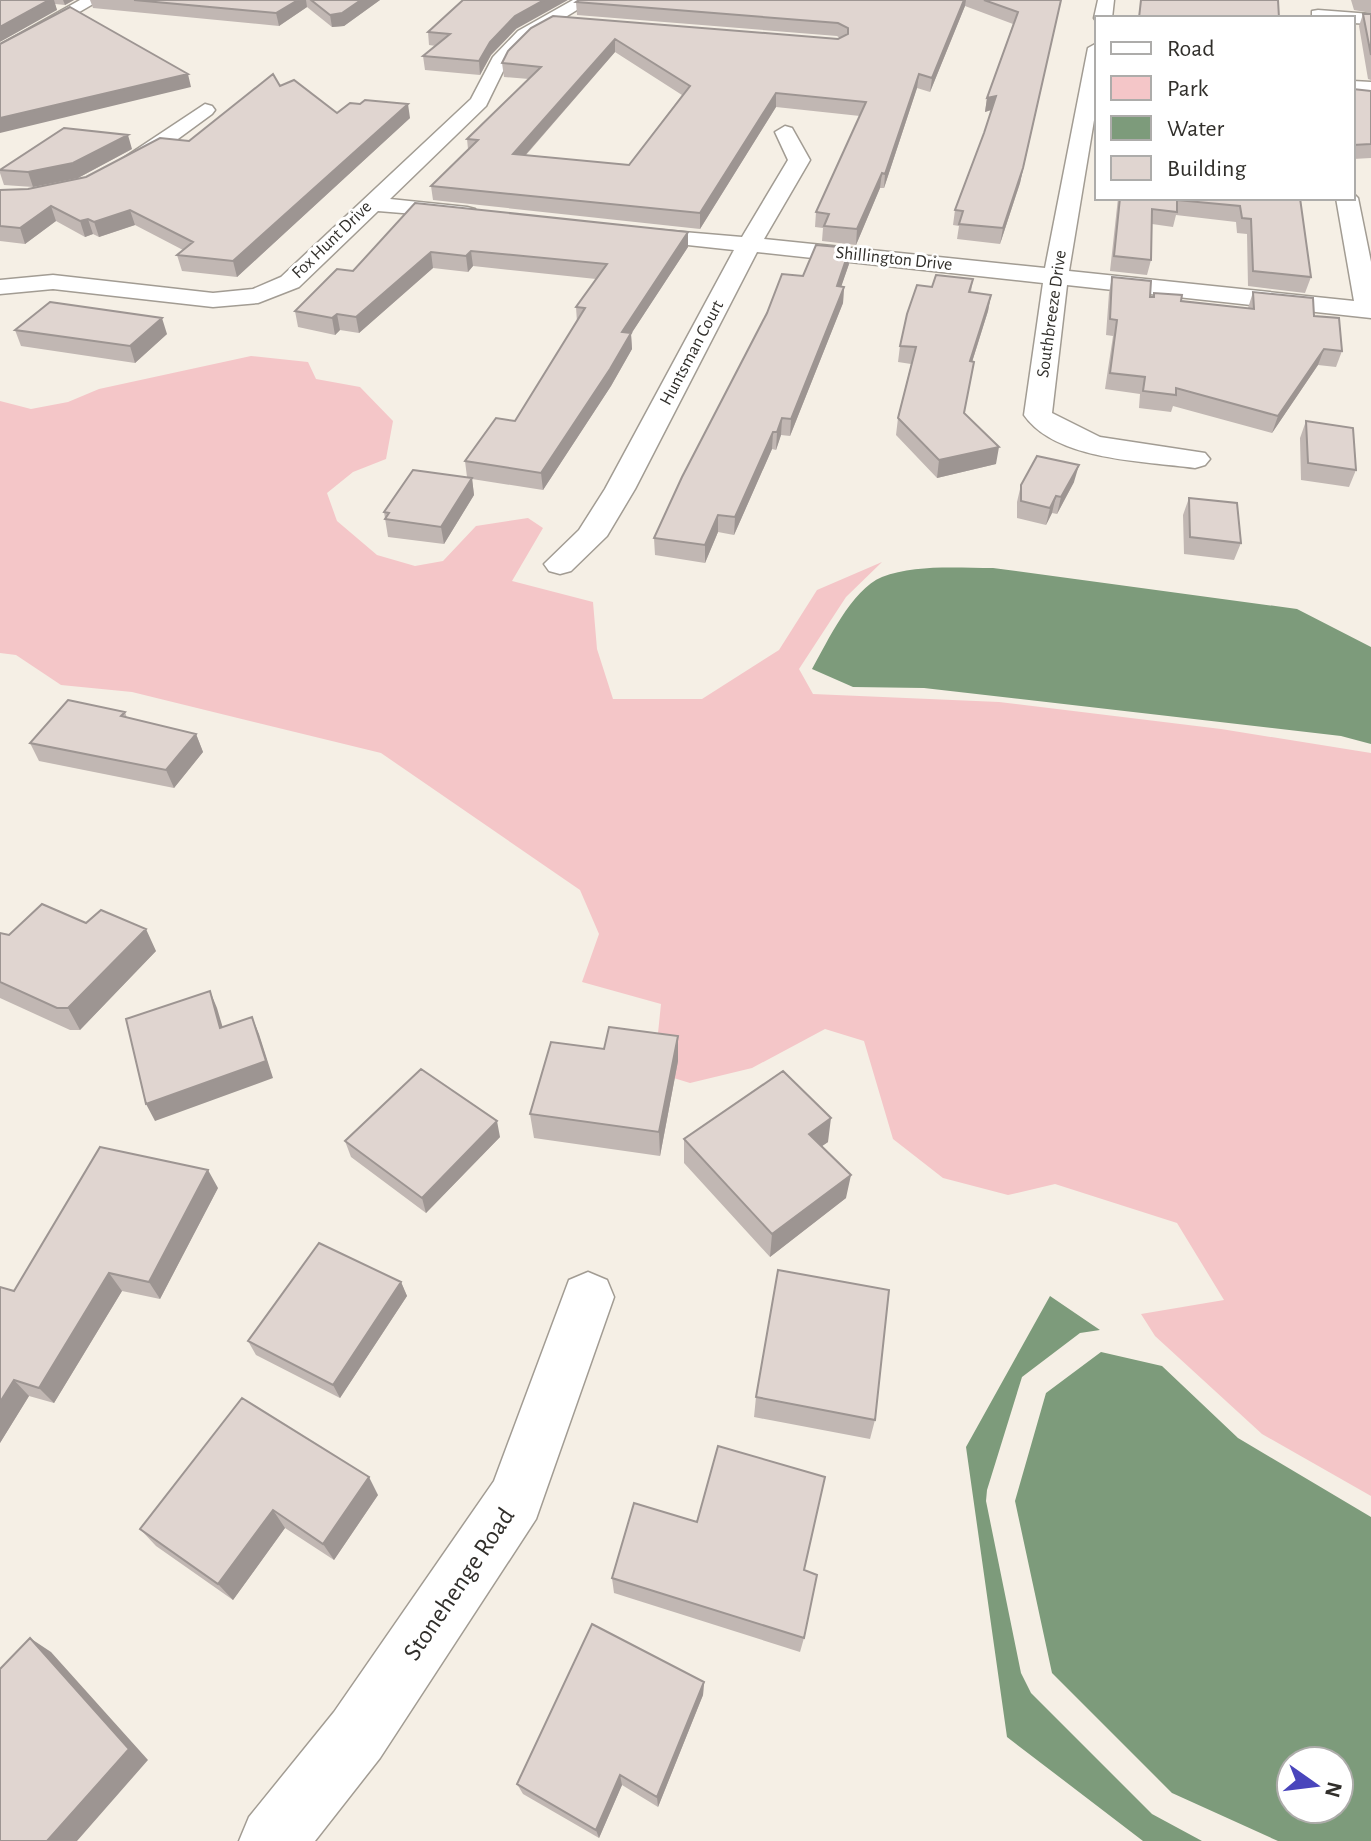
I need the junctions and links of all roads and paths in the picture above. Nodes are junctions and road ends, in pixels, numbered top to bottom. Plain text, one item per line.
1 (92, 0) edge
2 (585, 0) edge
3 (1317, 11) edge
4 (1351, 16) edge
5 (546, 20) junction
6 (577, 23) edge
7 (2, 51) edge
8 (1095, 65) edge
9 (205, 110) dead end
10 (785, 132) dead end
11 (105, 181) edge
12 (1347, 200) edge
13 (369, 203) junction
14 (496, 217) edge
15 (607, 229) edge
16 (749, 244) junction
17 (1056, 276) junction
18 (0, 287) edge
19 (1369, 310) edge
20 (1195, 459) dead end
21 (560, 564) dead end
22 (588, 1297) dead end
23 (273, 1841) edge

1 - 7 street
2 - 5 street, Fox Hunt Drive
3 - 4 street
5 - 6 street
5 - 13 street, Fox Hunt Drive
8 - 17 street, Southbreeze Drive
9 - 11 street
10 - 16 street, Huntsman Court
12 - 19 street
13 - 14 street
13 - 18 street, Fox Hunt Drive
15 - 16 street, Shillington Drive
16 - 17 street, Shillington Drive
16 - 21 street, Huntsman Court
17 - 19 street, Shillington Drive
17 - 20 street, Southbreeze Drive
22 - 23 street, Stonehenge Road

